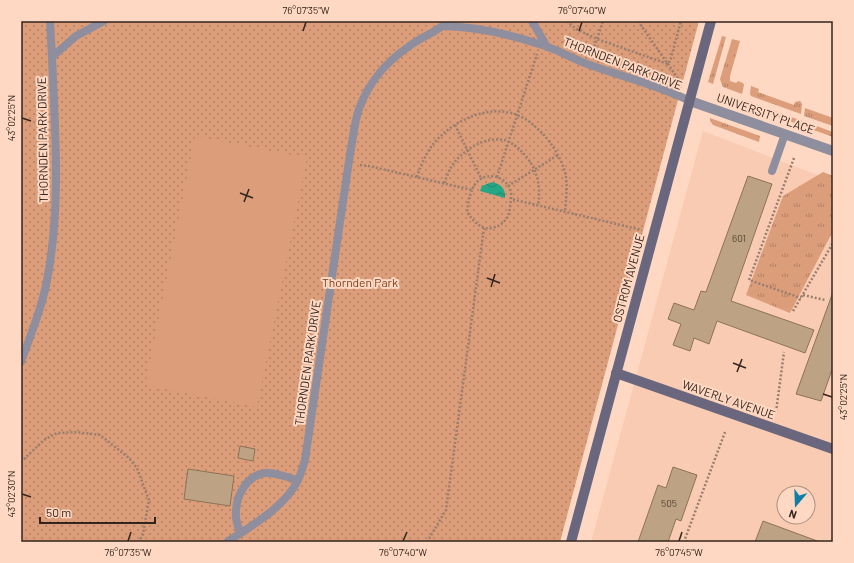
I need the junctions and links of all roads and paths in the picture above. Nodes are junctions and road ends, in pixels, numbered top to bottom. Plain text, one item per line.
1 (50, 21) edge
2 (104, 21) edge
3 (532, 21) edge
4 (567, 21) edge
5 (603, 21) edge
6 (638, 21) edge
7 (681, 21) edge
8 (711, 21) edge
9 (447, 23) edge
10 (597, 39) junction
11 (547, 47) junction
12 (536, 56) dead end
13 (52, 57) junction
14 (588, 64) junction
15 (668, 64) junction
16 (690, 102) junction
17 (517, 114) junction
18 (455, 125) junction
19 (785, 134) junction
20 (508, 142) junction
21 (467, 150) junction
22 (833, 151) edge
23 (558, 155) junction
24 (794, 158) dead end
25 (357, 165) dead end
26 (535, 169) junction
27 (772, 171) dead end
28 (417, 177) junction
29 (497, 177) junction
30 (481, 178) junction
31 (444, 183) junction
32 (508, 186) junction
33 (472, 190) junction
34 (511, 199) junction
35 (538, 205) junction
36 (565, 212) junction
37 (484, 228) junction
38 (654, 233) junction
39 (833, 243) edge
40 (802, 297) junction
41 (825, 300) dead end
42 (793, 311) dead end
43 (784, 352) dead end
44 (21, 362) edge
45 (616, 373) junction
46 (776, 412) dead end
47 (725, 432) dead end
48 (833, 449) edge
49 (21, 462) edge
50 (298, 480) junction
51 (240, 534) junction
52 (139, 542) edge
53 (227, 542) edge
54 (427, 542) edge
55 (571, 542) edge
56 (687, 542) edge

1 - 13 lane, THORNDEN PARK DRIVE
2 - 13 lane
3 - 11 lane, THORNDEN PARK DRIVE
4 - 10 path
5 - 10 path
6 - 15 path
7 - 15 path
8 - 16 street, OSTROM AVENUE
9 - 11 lane, THORNDEN PARK DRIVE
9 - 50 lane, THORNDEN PARK DRIVE
10 - 14 path
10 - 15 path
11 - 14 lane, THORNDEN PARK DRIVE
12 - 17 path
13 - 44 lane, THORNDEN PARK DRIVE
14 - 16 lane, THORNDEN PARK DRIVE
15 - 16 path
16 - 19 street, UNIVERSITY PLACE
16 - 38 street, OSTROM AVENUE
17 - 18 path
17 - 20 path
17 - 23 path
18 - 21 path
18 - 28 path
19 - 22 street, UNIVERSITY PLACE
19 - 27 lane
20 - 21 path
20 - 26 path
20 - 29 path
21 - 30 path
21 - 31 path
23 - 26 path
23 - 36 path
24 - 40 path
25 - 28 path
26 - 32 path
26 - 35 path
28 - 31 path
29 - 30 path
29 - 32 path
30 - 33 path
31 - 33 path
32 - 34 path
33 - 37 path
34 - 35 path
34 - 37 path
35 - 36 path
36 - 38 path
37 - 54 path
38 - 45 street, OSTROM AVENUE
39 - 40 path
40 - 41 path
40 - 42 path
43 - 46 path
45 - 48 street, WAVERLY AVENUE
45 - 55 street, OSTROM AVENUE
47 - 56 path
49 - 52 path
50 - 51 lane, THORNDEN PARK DRIVE
50 - 51 lane
51 - 53 lane, THORNDEN PARK DRIVE

